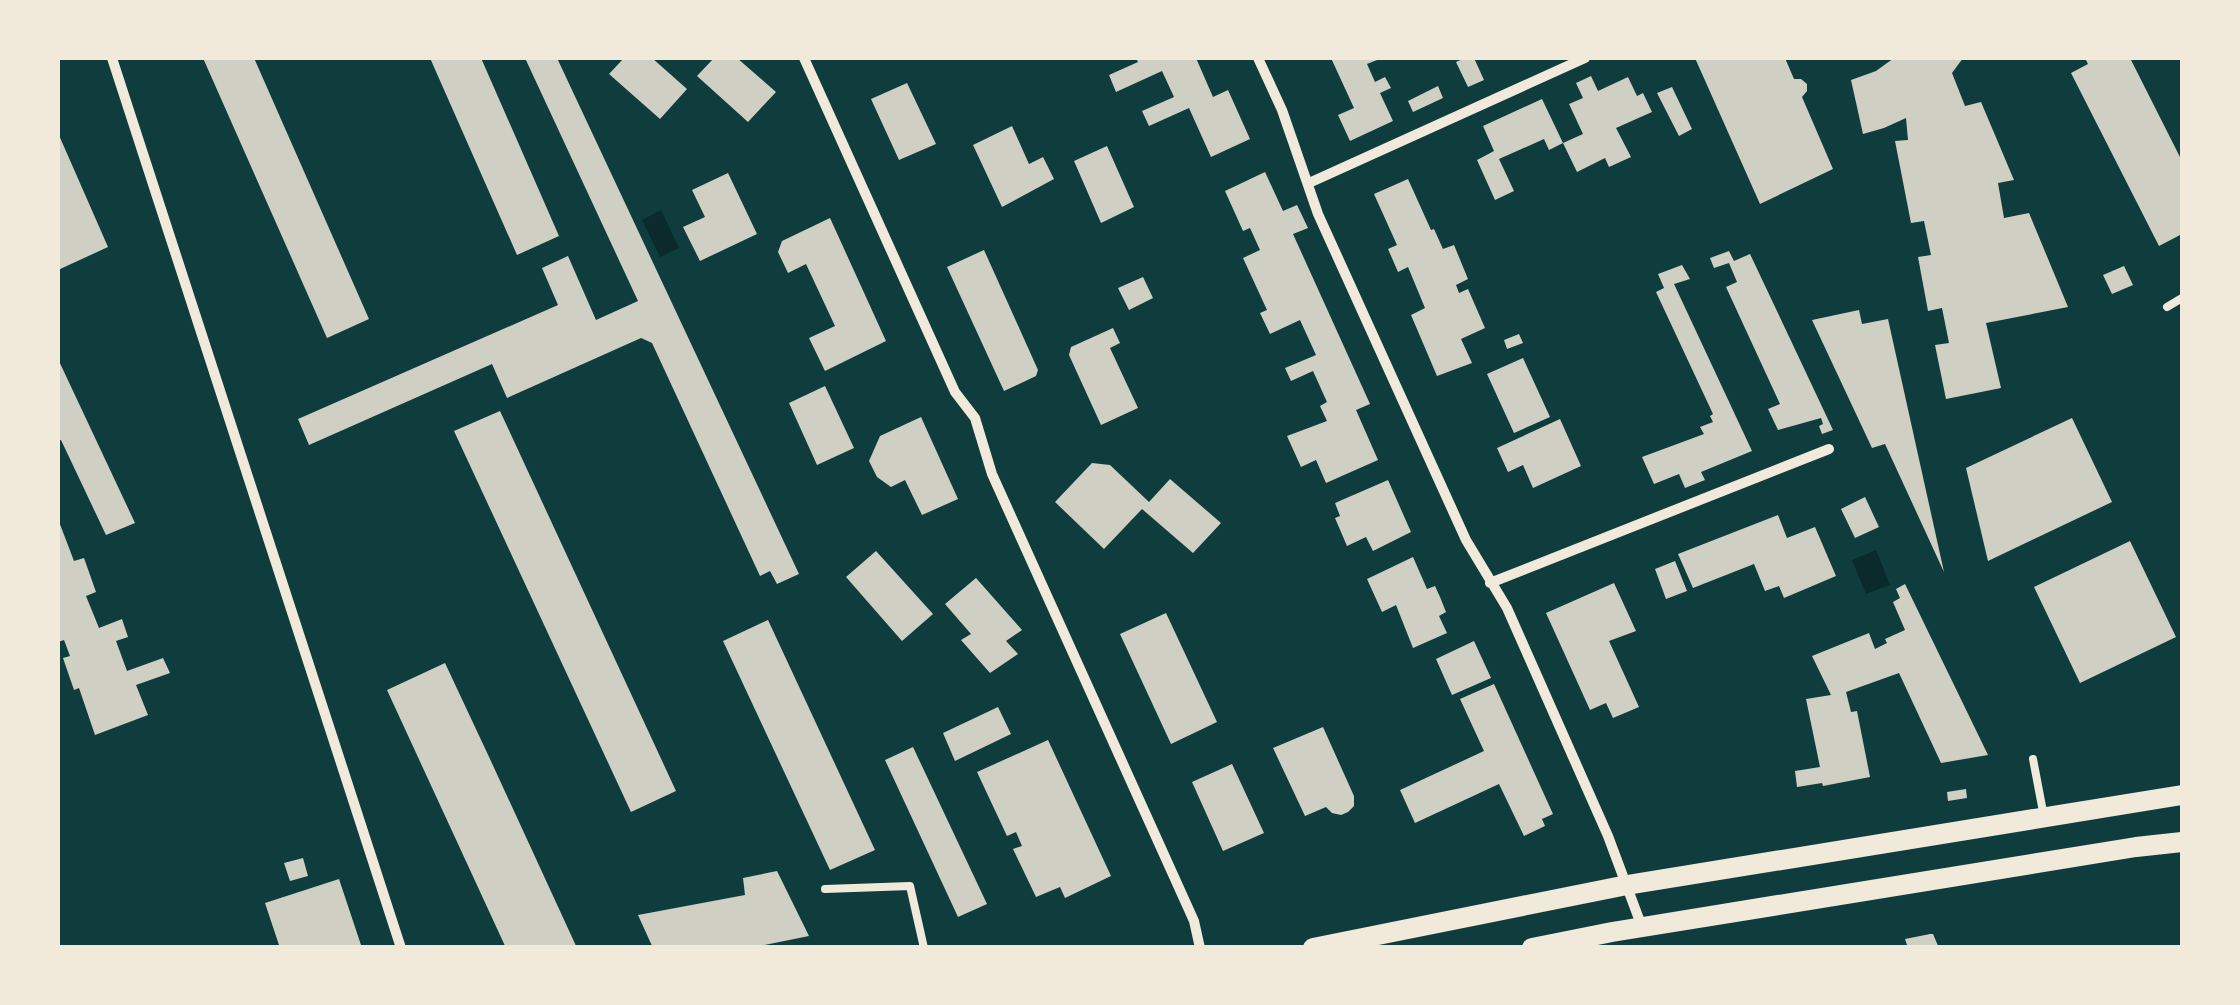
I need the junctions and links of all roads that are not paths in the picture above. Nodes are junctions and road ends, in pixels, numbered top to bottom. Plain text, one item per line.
1 (112, 58) edge
2 (804, 58) edge
3 (1258, 58) edge
4 (1585, 58) edge
5 (1309, 183) junction
6 (2182, 298) edge
7 (2167, 306) dead end
8 (1829, 450) dead end
9 (1490, 583) junction
10 (2033, 759) dead end
11 (2182, 796) edge
12 (2044, 817) junction
13 (2182, 842) edge
14 (1627, 884) junction
15 (825, 889) dead end
16 (1642, 928) junction
17 (401, 948) edge
18 (924, 948) edge
19 (1200, 948) edge
20 (1313, 948) edge
21 (1532, 948) edge

1 - 17 street
2 - 19 street
3 - 5 street
4 - 5 street
5 - 9 street
6 - 7 lane
8 - 9 street
9 - 14 street
10 - 12 lane
11 - 12 main road
12 - 14 main road
13 - 16 main road
14 - 16 street
14 - 20 main road
15 - 18 lane
16 - 21 main road

